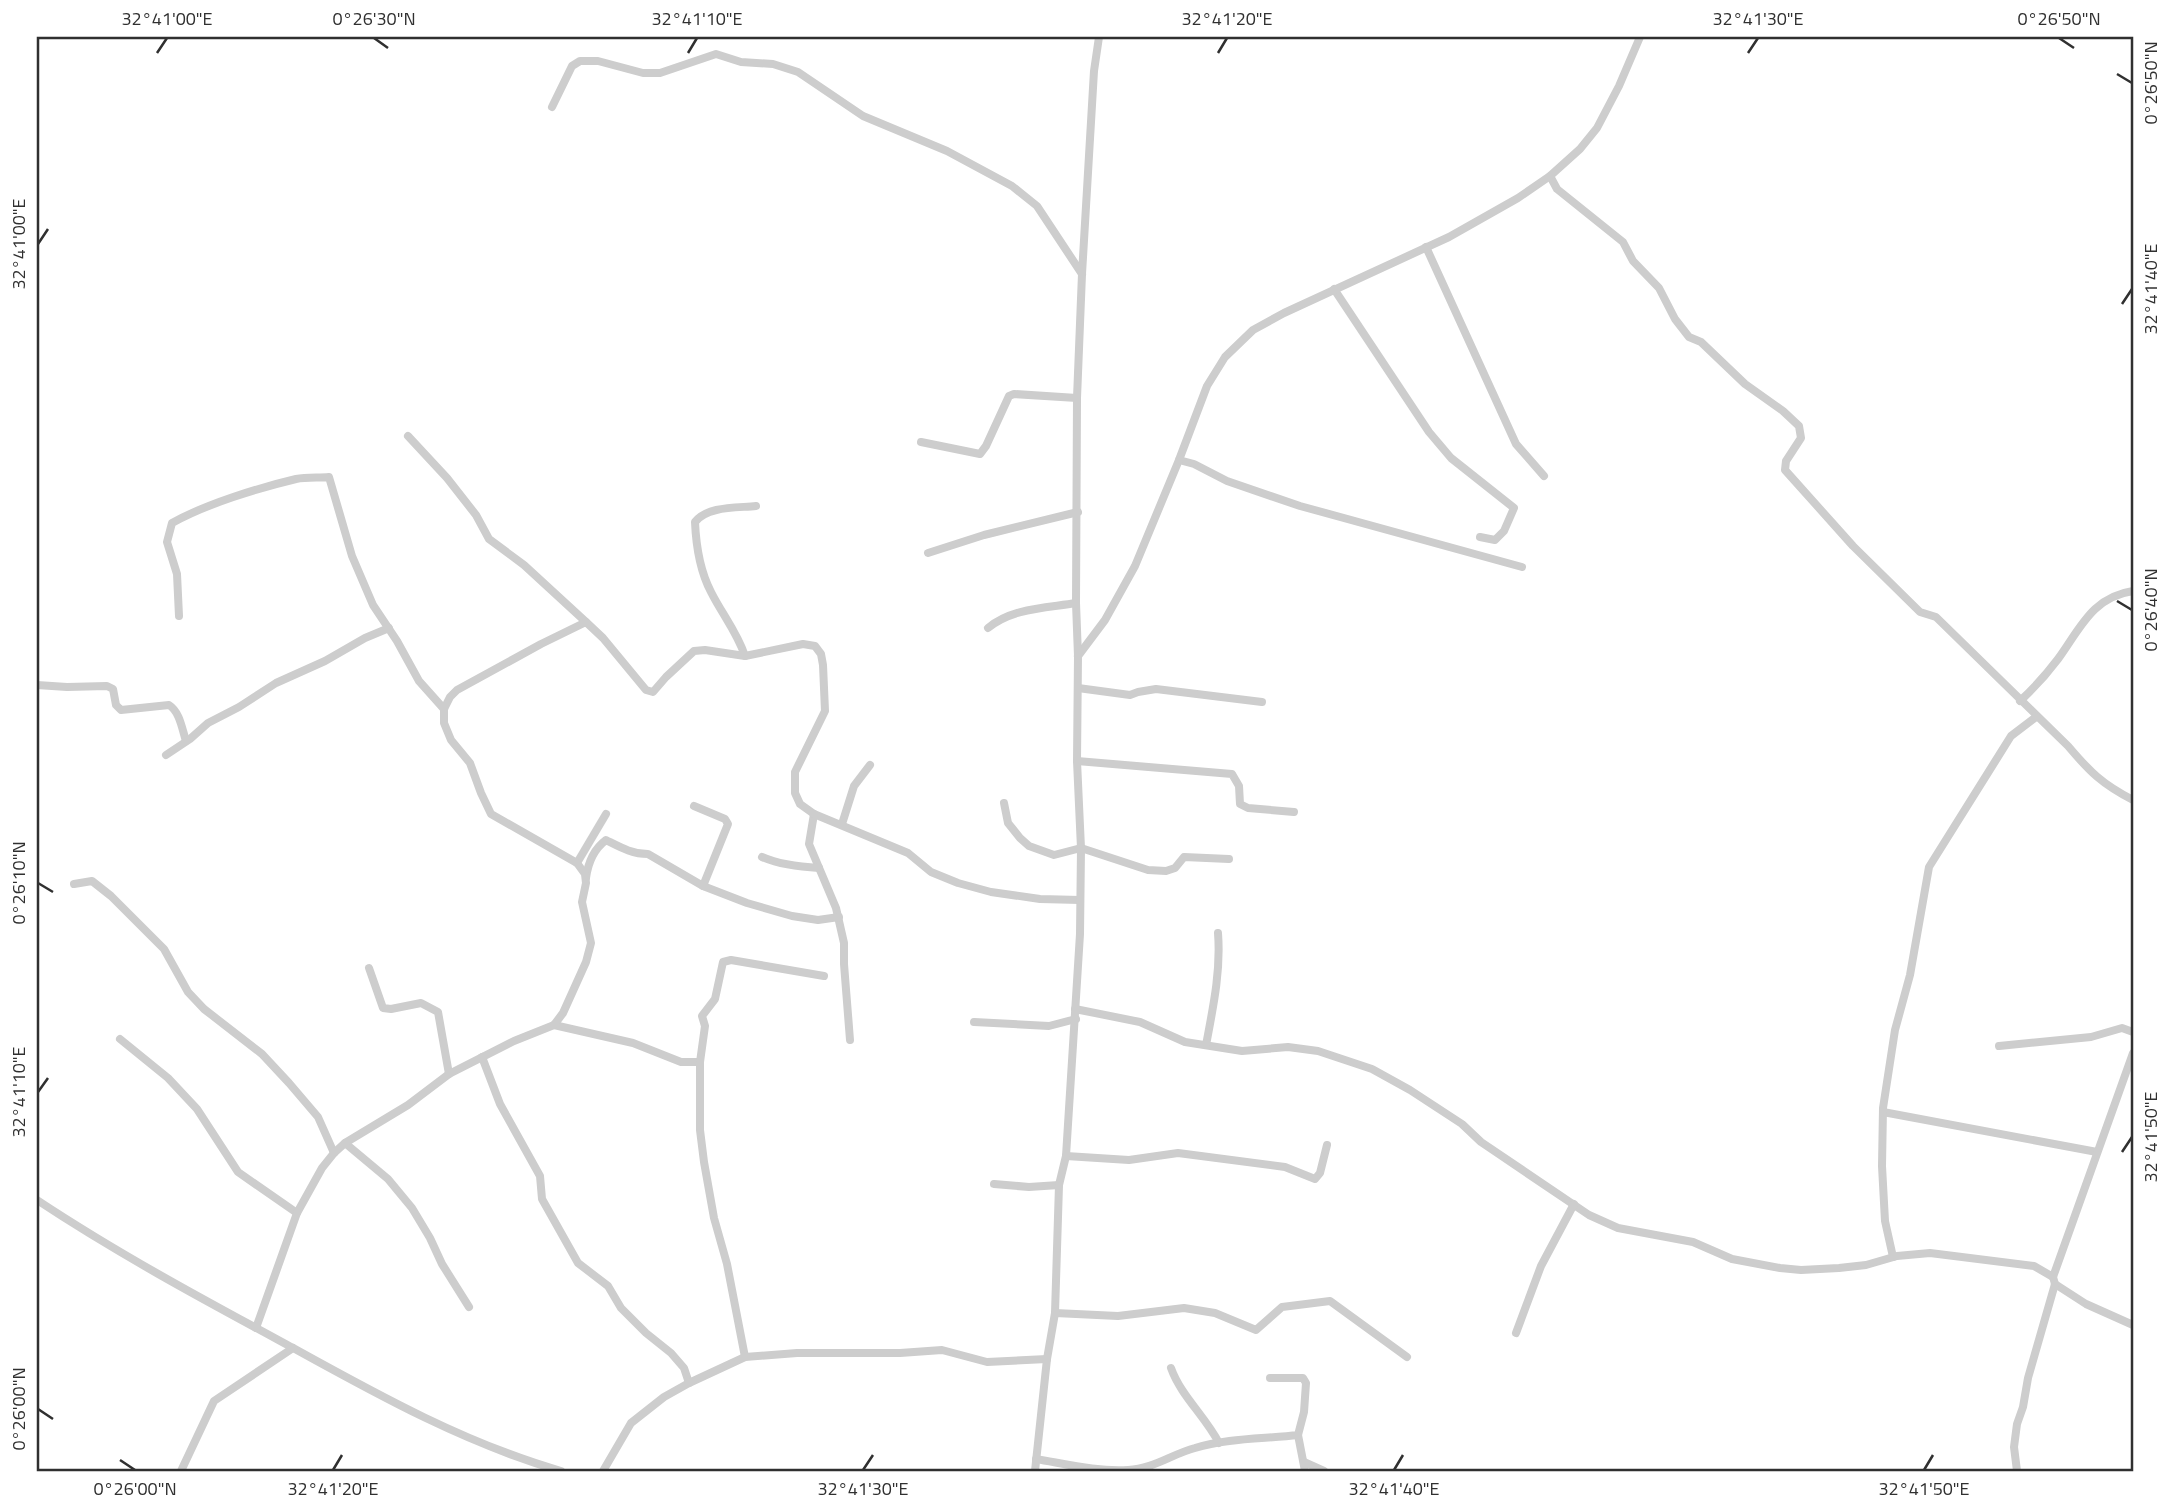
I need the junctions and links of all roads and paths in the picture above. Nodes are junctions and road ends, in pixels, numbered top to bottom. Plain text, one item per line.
1 (1099, 37) edge
2 (1640, 37) edge
3 (552, 107) dead end
4 (1550, 176) junction
5 (1426, 247) junction
6 (1082, 274) junction
7 (1334, 289) junction
8 (1077, 398) junction
9 (408, 436) dead end
10 (921, 442) dead end
11 (1179, 460) junction
12 (1544, 476) dead end
13 (756, 506) dead end
14 (1078, 512) junction
15 (1480, 537) dead end
16 (928, 553) dead end
17 (1522, 567) dead end
18 (2133, 591) edge
19 (1076, 603) junction
20 (179, 616) dead end
21 (586, 622) junction
22 (389, 628) junction
23 (988, 628) dead end
24 (744, 656) junction
25 (1078, 656) junction
26 (37, 685) edge
27 (1078, 688) junction
28 (2020, 701) junction
29 (1262, 702) dead end
30 (444, 709) junction
31 (2036, 717) junction
32 (186, 741) junction
33 (166, 755) dead end
34 (1077, 761) junction
35 (870, 765) dead end
36 (2133, 800) edge
37 (1004, 803) dead end
38 (694, 806) dead end
39 (1294, 812) dead end
40 (607, 814) dead end
41 (814, 814) junction
42 (842, 824) junction
43 (1081, 848) junction
44 (762, 857) dead end
45 (1229, 859) dead end
46 (577, 863) junction
47 (819, 868) junction
48 (586, 883) junction
49 (74, 884) dead end
50 (703, 886) junction
51 (1080, 900) junction
52 (839, 917) junction
53 (1218, 933) dead end
54 (369, 968) dead end
55 (824, 976) dead end
56 (1075, 1009) junction
57 (1076, 1019) junction
58 (974, 1022) dead end
59 (554, 1025) junction
60 (2133, 1032) edge
61 (120, 1039) dead end
62 (850, 1040) dead end
63 (1206, 1045) junction
64 (1999, 1046) dead end
65 (2133, 1053) edge
66 (482, 1057) junction
67 (700, 1062) junction
68 (449, 1074) junction
69 (1883, 1112) junction
70 (345, 1143) junction
71 (1326, 1145) dead end
72 (2098, 1152) junction
73 (334, 1153) junction
74 (1066, 1156) junction
75 (994, 1184) dead end
76 (1059, 1185) junction
77 (37, 1200) edge
78 (1574, 1204) junction
79 (297, 1213) junction
80 (1893, 1257) junction
81 (2054, 1280) junction
82 (469, 1307) dead end
83 (1055, 1314) junction
84 (2133, 1325) edge
85 (256, 1328) junction
86 (1516, 1333) dead end
87 (293, 1348) junction
88 (745, 1357) junction
89 (1407, 1357) dead end
90 (1047, 1359) junction
91 (1171, 1368) dead end
92 (1270, 1378) dead end
93 (689, 1383) junction
94 (1297, 1435) junction
95 (1219, 1443) junction
96 (1036, 1459) junction
97 (1305, 1467) edge
98 (181, 1471) edge
99 (561, 1471) edge
100 (603, 1471) edge
101 (1035, 1471) edge
102 (1324, 1471) edge
103 (2017, 1471) edge

1 - 6 street
2 - 4 street
3 - 6 street
4 - 5 street
4 - 28 street
5 - 7 street
5 - 12 street
6 - 8 street
7 - 11 street
7 - 15 street
8 - 10 street
8 - 14 street
9 - 21 street
11 - 17 street
11 - 25 street
13 - 24 street
14 - 16 street
14 - 19 street
18 - 28 street
19 - 23 street
19 - 25 street
20 - 22 street
21 - 24 street
21 - 30 street
22 - 30 street
22 - 32 street
24 - 41 street
25 - 27 street
26 - 32 street
27 - 29 street
27 - 34 street
28 - 31 street
30 - 46 street
31 - 36 street
31 - 69 street
32 - 33 street
34 - 39 street
34 - 43 street
35 - 42 street
37 - 43 street
38 - 50 street
40 - 46 street
41 - 42 street
41 - 47 street
42 - 51 street
43 - 45 street
43 - 51 street
44 - 47 street
46 - 48 street
47 - 52 street
48 - 50 street
48 - 59 street
49 - 73 street
50 - 52 street
51 - 56 street
52 - 62 street
53 - 63 street
54 - 68 street
55 - 67 street
56 - 57 street
56 - 63 street
57 - 58 street
57 - 74 street
59 - 66 street
59 - 67 street
60 - 64 street
61 - 79 street
63 - 78 street
65 - 72 street
66 - 68 street
66 - 93 street
67 - 88 street
68 - 70 street
69 - 72 street
69 - 80 street
70 - 73 street
70 - 82 street
71 - 74 street
72 - 81 street
73 - 79 street
74 - 76 street
75 - 76 street
76 - 83 street
77 - 85 street
78 - 80 street
78 - 86 street
79 - 85 street
80 - 81 street
81 - 84 street
81 - 103 street
83 - 89 street
83 - 90 street
85 - 87 street
87 - 98 street
87 - 99 street
88 - 90 street
88 - 93 street
90 - 96 street
91 - 95 street
92 - 94 street
93 - 100 street
94 - 95 street
94 - 97 street
95 - 96 street
96 - 101 street
97 - 102 street

